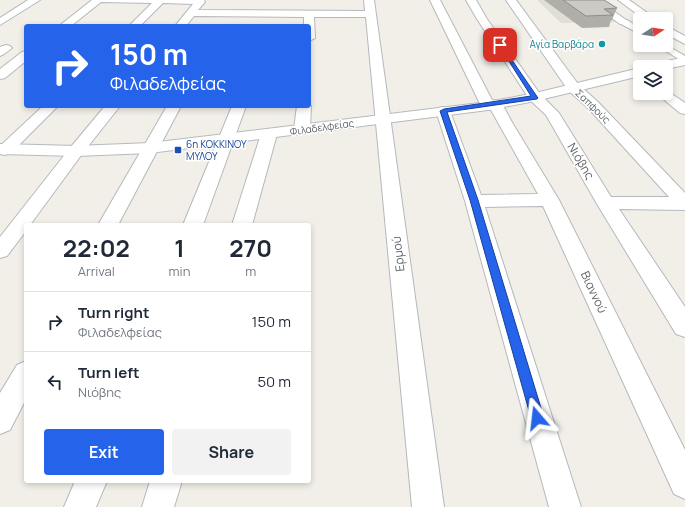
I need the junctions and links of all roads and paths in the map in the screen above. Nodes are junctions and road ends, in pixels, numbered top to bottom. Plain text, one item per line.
1 (35, 0) edge
2 (98, 0) edge
3 (102, 0) edge
4 (235, 0) edge
5 (436, 0) edge
6 (471, 0) edge
7 (511, 0) edge
8 (592, 0) edge
9 (623, 0) edge
10 (160, 1) edge
11 (201, 1) edge
12 (370, 7) edge
13 (272, 10) junction
14 (641, 12) edge
15 (190, 13) junction
16 (227, 13) junction
17 (309, 13) junction
18 (0, 22) edge
19 (624, 22) joint
20 (67, 24) edge
21 (136, 24) edge
22 (182, 24) edge
23 (221, 24) edge
24 (267, 24) edge
25 (309, 24) edge
26 (633, 28) edge
27 (673, 34) edge
28 (685, 42) edge
29 (671, 52) edge
30 (24, 57) edge
31 (685, 61) edge
32 (673, 64) edge
33 (633, 74) edge
34 (0, 75) edge
35 (573, 87) junction
36 (535, 98) junction
37 (672, 100) edge
38 (491, 105) junction
39 (49, 108) edge
40 (111, 108) edge
41 (173, 108) edge
42 (237, 108) edge
43 (304, 108) edge
44 (685, 110) edge
45 (444, 111) junction
46 (383, 118) junction
47 (302, 130) junction
48 (269, 134) junction
49 (227, 139) junction
50 (150, 148) junction
51 (3, 150) edge
52 (76, 151) junction
53 (474, 200) junction
54 (550, 200) junction
55 (606, 203) junction
56 (685, 203) edge
57 (109, 223) edge
58 (194, 223) edge
59 (243, 223) edge
60 (0, 251) edge
61 (685, 327) edge
62 (24, 377) edge
63 (0, 420) edge
64 (90, 483) edge
65 (165, 483) edge
66 (685, 483) edge
67 (80, 507) edge
68 (158, 507) edge
69 (428, 507) edge
70 (565, 507) edge

1 - 18 street
2 - 20 street
3 - 10 street
4 - 16 street
5 - 38 street, Βιαννού
6 - 36 street, Νιόβης
7 - 35 street, Σαπφούς
8 - 19 street
9 - 14 street
10 - 11 street
10 - 21 street
11 - 15 street
12 - 17 street
12 - 46 street, Ερμού
13 - 16 street
13 - 17 street
13 - 24 street
15 - 16 street
15 - 22 street
16 - 23 street
17 - 25 street
19 - 26 street
27 - 28 street
29 - 31 street
30 - 34 street
31 - 32 main road
33 - 35 main road, Φιλαδελφείας
35 - 36 main road, Φιλαδελφείας
35 - 56 street, Σαπφούς
36 - 38 main road, Φιλαδελφείας
36 - 55 street, Νιόβης
37 - 44 street
38 - 45 main road, Φιλαδελφείας
38 - 54 street, Βιαννού
39 - 51 street
40 - 52 street
41 - 50 street
42 - 49 street
43 - 47 street
45 - 46 main road, Φιλαδελφείας
45 - 53 street
46 - 47 main road, Φιλαδελφείας
46 - 69 street, Ερμού
47 - 48 main road, Φιλαδελφείας
48 - 49 main road, Φιλαδελφείας
48 - 59 street
49 - 50 main road, Φιλαδελφείας
49 - 58 street
50 - 52 main road, Φιλαδελφείας
50 - 57 street
51 - 52 main road, Φιλαδελφείας
52 - 60 street
53 - 54 street
53 - 70 street
54 - 66 street, Βιαννού
55 - 56 street
55 - 61 street, Νιόβης
62 - 63 street
64 - 67 street
65 - 68 street

